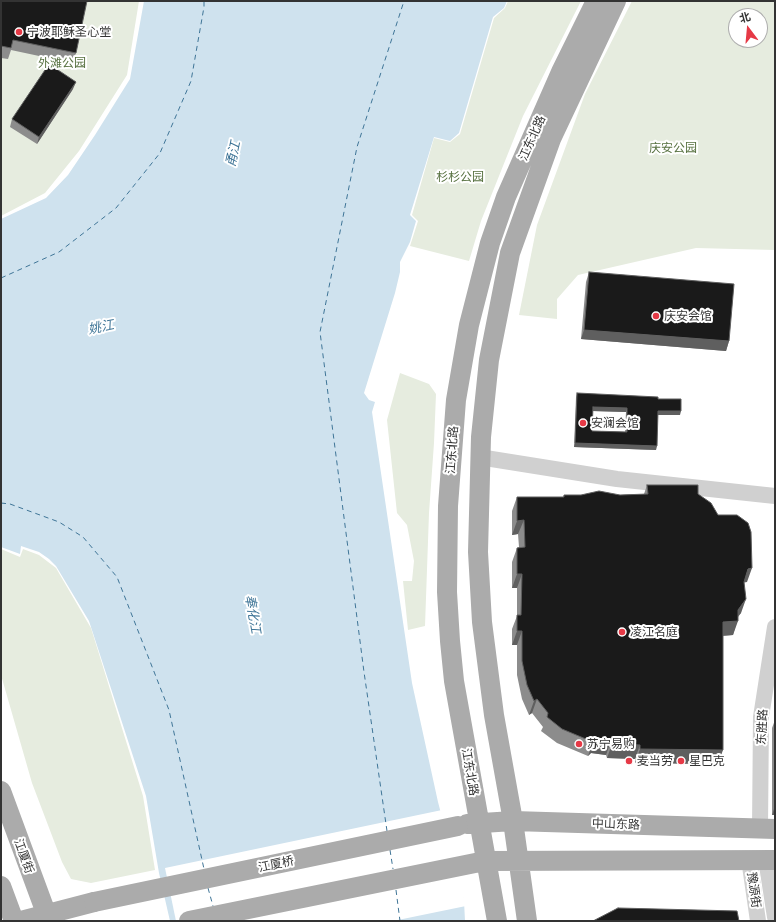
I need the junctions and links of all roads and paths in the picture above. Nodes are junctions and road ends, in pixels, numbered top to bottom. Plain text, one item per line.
1 (596, 1) edge
2 (616, 1) edge
3 (479, 457) junction
4 (775, 496) edge
5 (775, 627) edge
6 (768, 717) edge
7 (1, 791) edge
8 (479, 822) junction
9 (513, 822) junction
10 (458, 826) joint
11 (767, 828) edge
12 (518, 860) junction
13 (764, 860) edge
14 (476, 862) junction
15 (1, 886) edge
16 (775, 917) edge
17 (48, 918) edge
18 (14, 921) edge
19 (21, 921) edge
20 (189, 921) edge
21 (497, 921) edge
22 (527, 921) edge
23 (758, 921) edge

1 - 8 main road, 江东北路
2 - 3 main road, 江东北路
3 - 4 street
3 - 9 main road, 江东北路
5 - 6 street, 东胜路
6 - 11 street, 东胜路
7 - 17 main road, 江厦街
8 - 9 main road, 中山东路
8 - 10 main road, 中山东路
8 - 14 main road, 江东北路
9 - 11 main road, 中山东路
9 - 12 main road, 江东北路
10 - 17 main road, 江厦桥, bridge
12 - 13 main road
12 - 14 main road
12 - 22 main road, 江东北路
13 - 16 street, 豫源街
13 - 23 street, 豫源街
14 - 20 main road
14 - 21 main road, 江东北路
15 - 18 main road
17 - 19 main road

